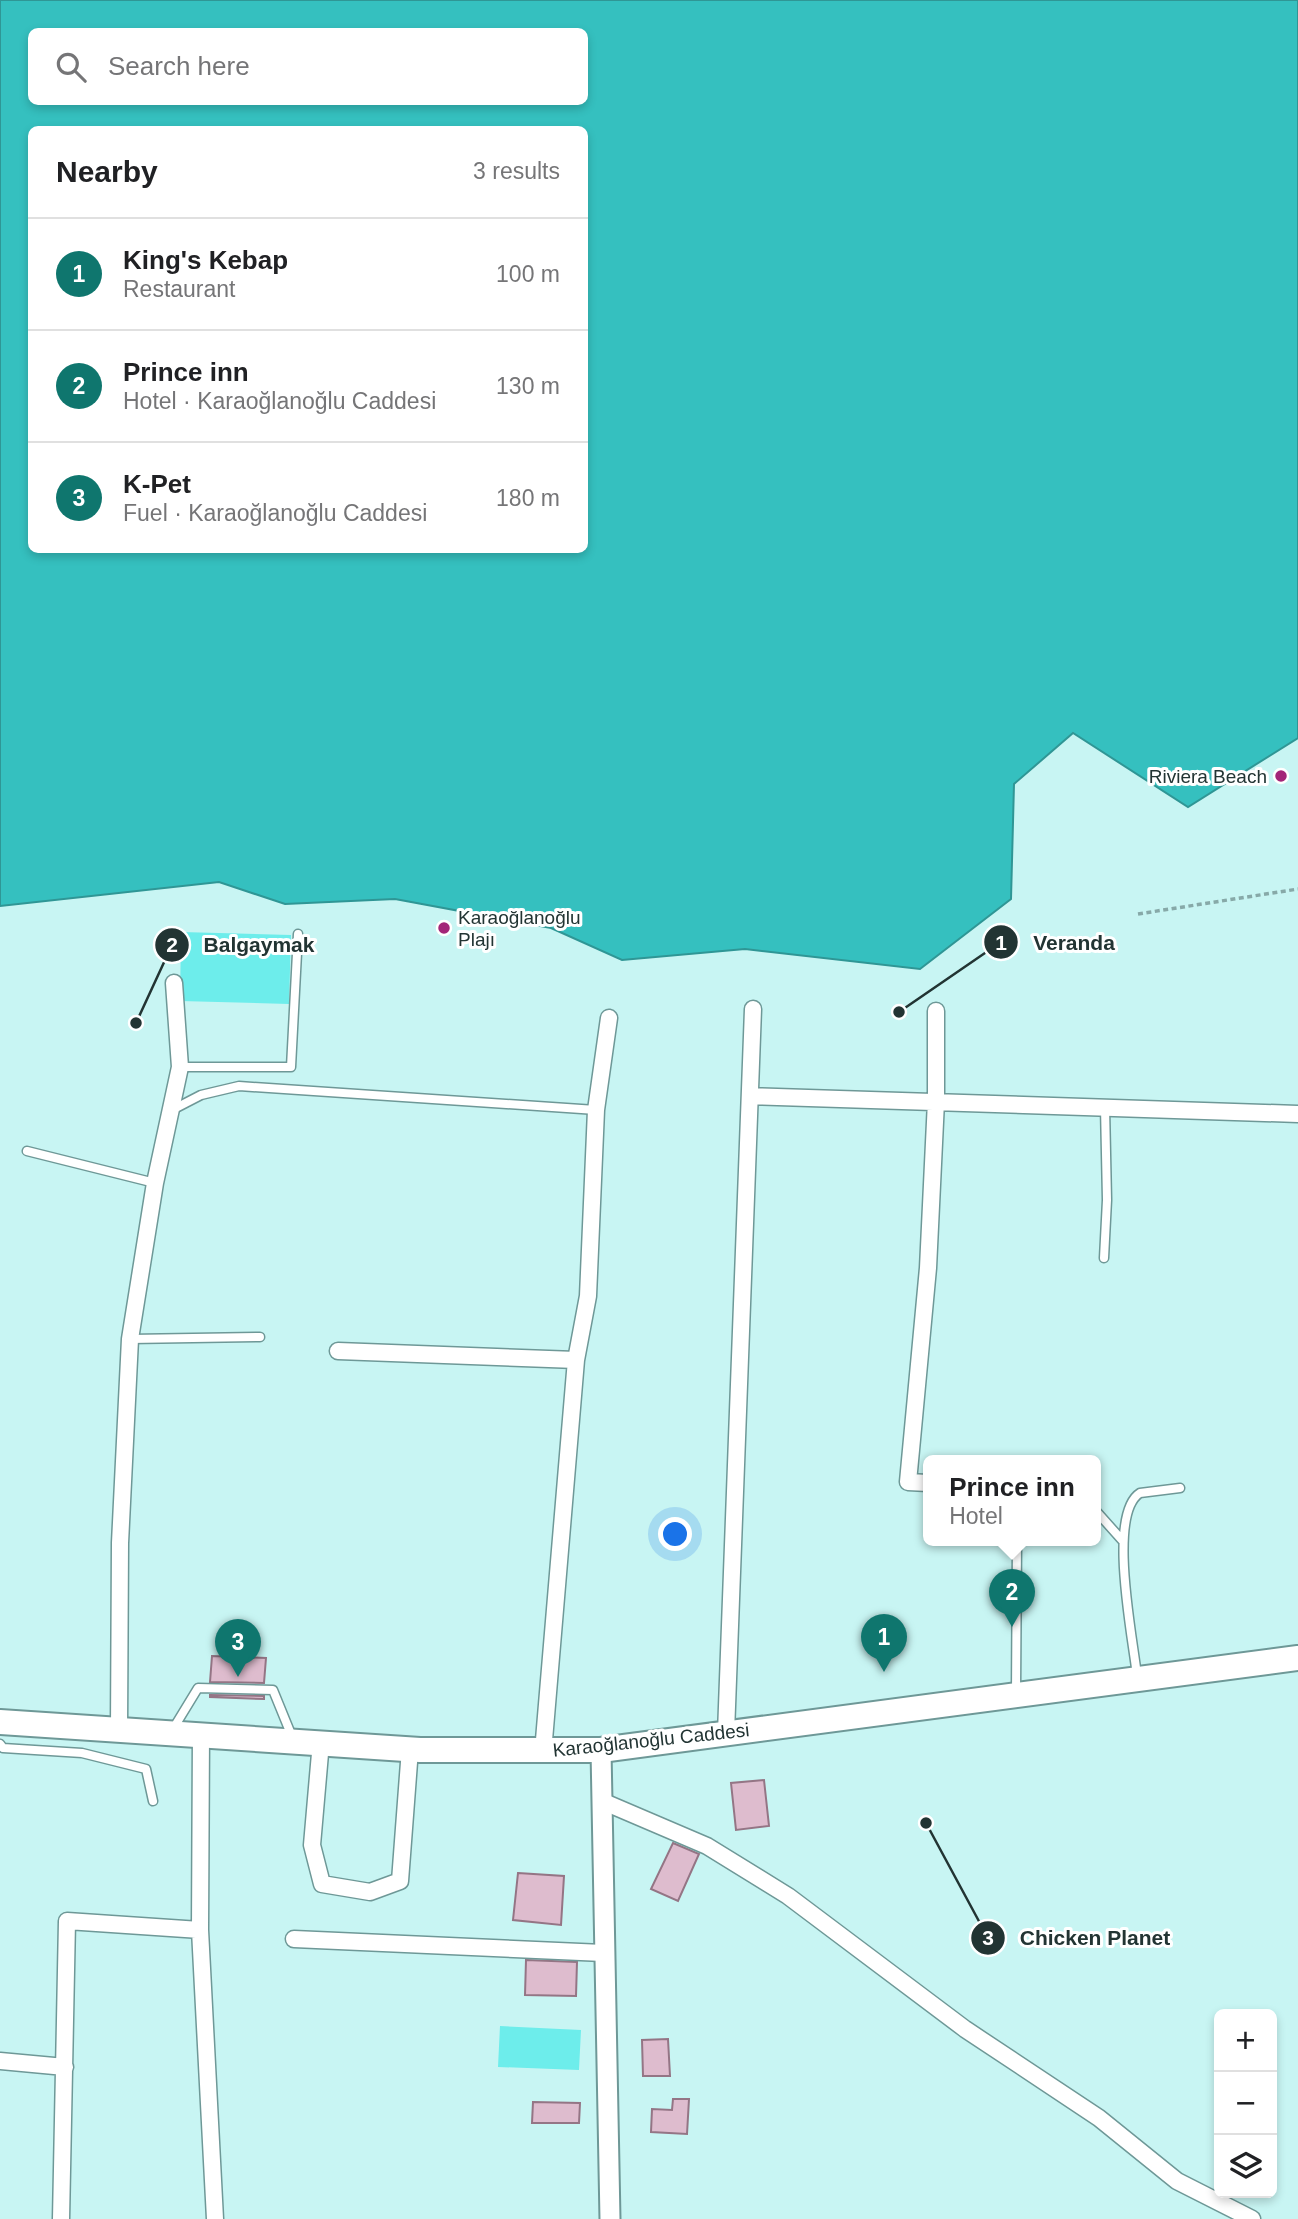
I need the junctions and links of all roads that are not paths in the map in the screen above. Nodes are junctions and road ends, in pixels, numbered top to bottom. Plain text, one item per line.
1 (298, 934) dead end
2 (174, 983) dead end
3 (753, 1009) dead end
4 (936, 1011) dead end
5 (608, 1018) dead end
6 (180, 1067) junction
7 (750, 1096) junction
8 (936, 1101) junction
9 (1105, 1107) junction
10 (172, 1110) junction
11 (596, 1110) junction
12 (1298, 1114) edge
13 (27, 1151) dead end
14 (155, 1183) junction
15 (1104, 1258) dead end
16 (260, 1337) dead end
17 (130, 1339) junction
18 (338, 1351) dead end
19 (576, 1360) junction
20 (923, 1483) edge
21 (1180, 1488) dead end
22 (1101, 1517) edge
23 (1122, 1540) junction
24 (1017, 1546) edge
25 (1298, 1658) edge
26 (1137, 1679) junction
27 (1016, 1695) junction
28 (0, 1722) edge
29 (81, 1727) junction
30 (119, 1729) junction
31 (172, 1732) junction
32 (201, 1733) junction
33 (726, 1733) junction
34 (293, 1740) junction
35 (321, 1742) junction
36 (0, 1744) edge
37 (410, 1749) junction
38 (601, 1749) junction
39 (543, 1752) junction
40 (82, 1753) junction
41 (153, 1801) dead end
42 (604, 1802) junction
43 (200, 1930) junction
44 (293, 1939) dead end
45 (603, 1953) junction
46 (0, 2061) edge
47 (65, 2067) junction
48 (61, 2219) edge
49 (215, 2219) edge
50 (610, 2219) edge
51 (1252, 2219) edge

1 - 6 lane
2 - 6 street
3 - 7 street
4 - 8 street
5 - 11 street
6 - 10 street
7 - 8 street
7 - 33 street
8 - 9 street
8 - 20 street
9 - 12 street
9 - 15 lane
10 - 11 lane
10 - 14 street
11 - 19 street
13 - 14 lane
14 - 17 street
16 - 17 lane
17 - 30 street
18 - 19 street
19 - 39 street
21 - 23 lane
22 - 23 lane
23 - 26 lane
24 - 27 lane
25 - 26 main road, Karaoğlanoğlu Caddesi
26 - 27 main road, Karaoğlanoğlu Caddesi
27 - 33 main road, Karaoğlanoğlu Caddesi
28 - 29 main road, Karaoğlanoğlu Caddesi
29 - 30 main road, Karaoğlanoğlu Caddesi
29 - 40 lane
30 - 31 main road, Karaoğlanoğlu Caddesi
31 - 32 main road, Karaoğlanoğlu Caddesi
31 - 34 lane
32 - 34 main road, Karaoğlanoğlu Caddesi
32 - 43 street
33 - 38 main road, Karaoğlanoğlu Caddesi
34 - 35 main road, Karaoğlanoğlu Caddesi
35 - 37 main road, Karaoğlanoğlu Caddesi
35 - 37 street
36 - 40 lane
37 - 39 main road, Karaoğlanoğlu Caddesi
38 - 39 main road, Karaoğlanoğlu Caddesi
38 - 42 street
40 - 41 lane
42 - 45 street
42 - 51 street
43 - 47 street
43 - 49 street
44 - 45 street
45 - 50 street
46 - 47 street
47 - 48 street

